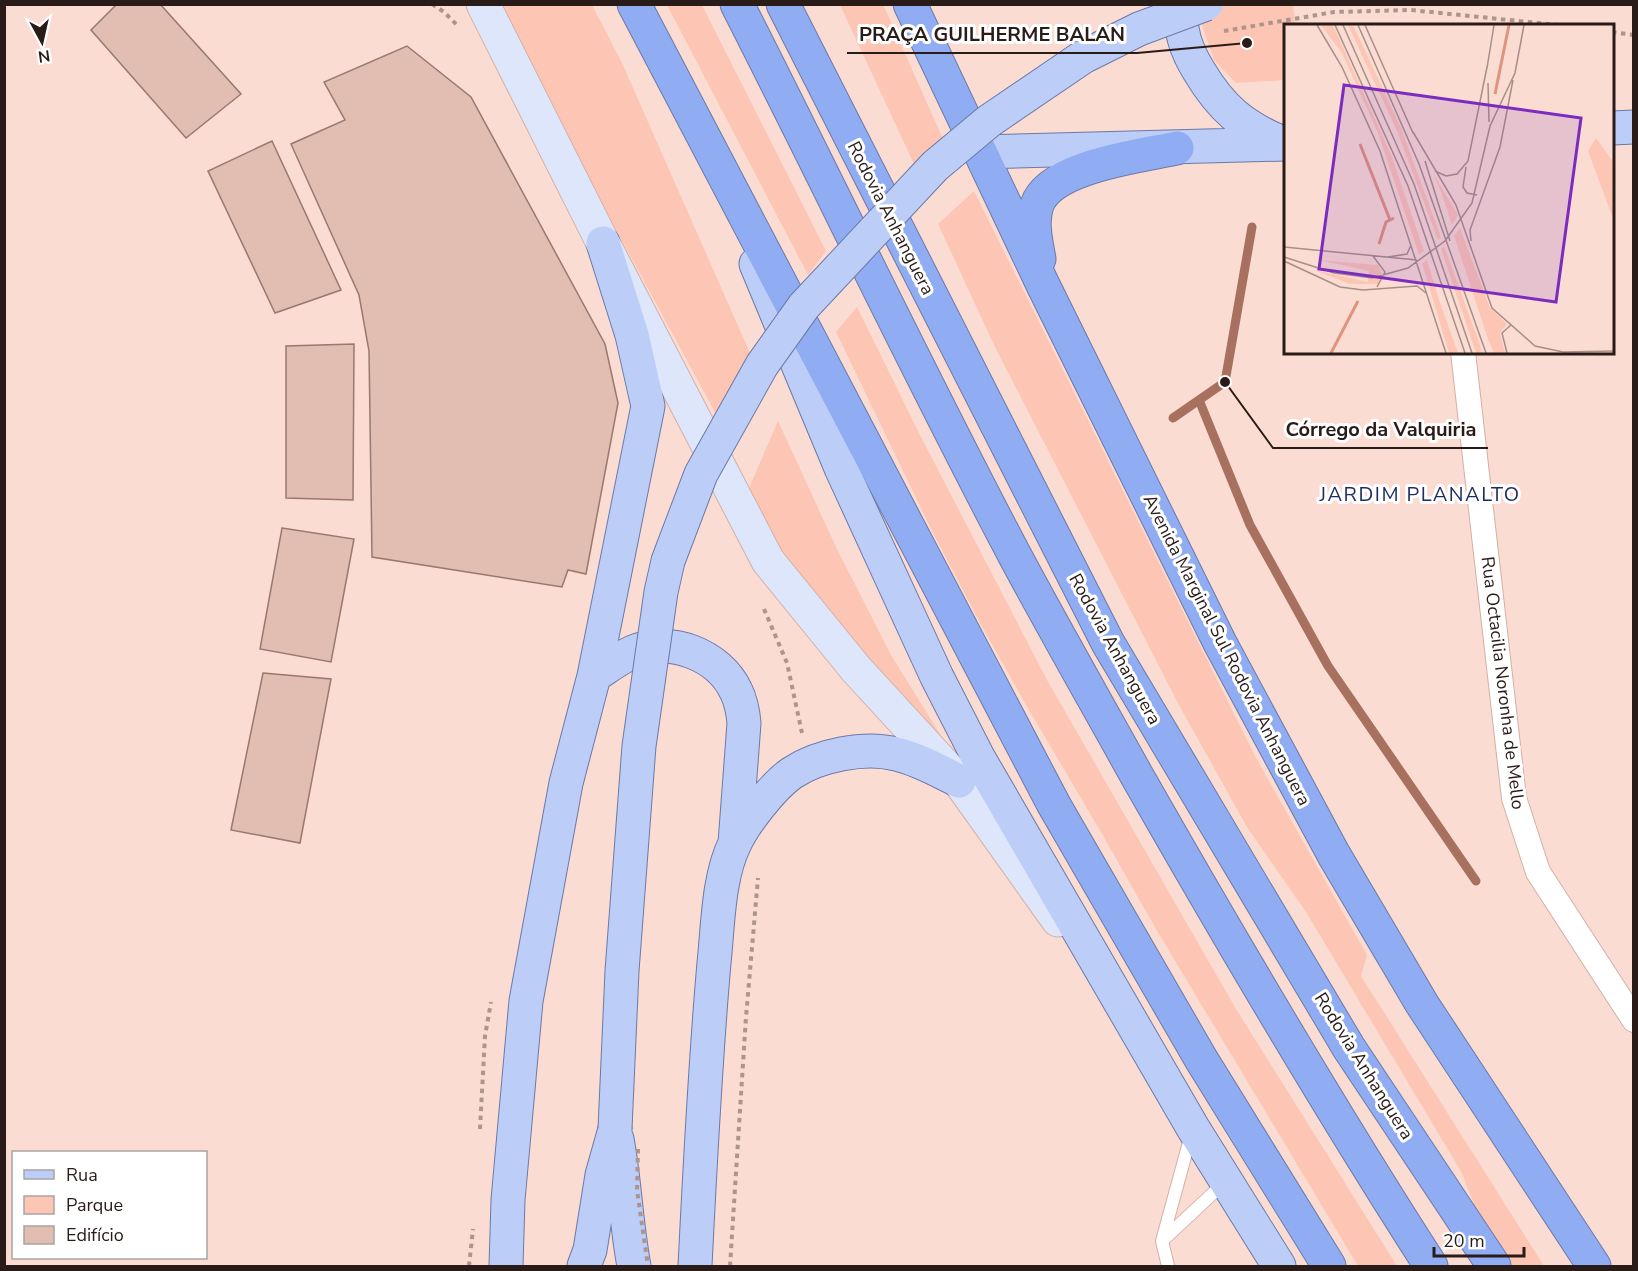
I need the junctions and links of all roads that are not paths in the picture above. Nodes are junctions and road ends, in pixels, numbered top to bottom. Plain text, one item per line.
1 (483, 4) edge
2 (634, 4) edge
3 (736, 4) edge
4 (783, 4) edge
5 (910, 4) edge
6 (1181, 4) edge
7 (1213, 18) edge
8 (699, 127) junction
9 (1634, 127) edge
10 (1614, 128) edge
11 (1284, 144) edge
12 (1284, 144) edge
13 (1177, 148) junction
14 (980, 152) junction
15 (603, 243) junction
16 (1043, 285) junction
17 (1463, 354) edge
18 (594, 676) junction
19 (958, 782) junction
20 (735, 843) junction
21 (1129, 1017) junction
22 (1634, 1020) edge
23 (1193, 1128) junction
24 (627, 1137) junction
25 (1226, 1181) junction
26 (1162, 1241) junction
27 (506, 1266) edge
28 (584, 1266) edge
29 (634, 1266) edge
30 (695, 1266) edge
31 (1168, 1266) edge
32 (1279, 1266) edge
33 (1329, 1266) edge
34 (1431, 1266) edge
35 (1494, 1266) edge
36 (1594, 1266) edge

1 - 15 main road
2 - 8 highway
3 - 34 highway
4 - 35 highway, Rodovia Anhanguera
5 - 14 highway, Avenida Marginal Sul Rodovia Anhanguera
6 - 11 main road
7 - 24 main road, bridge
8 - 21 main road
8 - 33 highway
9 - 10 main road
12 - 13 main road
13 - 14 main road
13 - 16 highway
14 - 16 highway, Avenida Marginal Sul Rodovia Anhanguera
15 - 18 main road
15 - 19 main road
16 - 36 highway, Avenida Marginal Sul Rodovia Anhanguera
17 - 22 street, Rua Octacilia Noronha de Mello
18 - 20 main road
18 - 27 main road
19 - 20 main road
19 - 21 main road
20 - 30 main road
21 - 23 main road
23 - 25 main road
23 - 26 lane
24 - 28 main road
24 - 29 main road
25 - 26 lane
25 - 32 main road
26 - 31 lane

